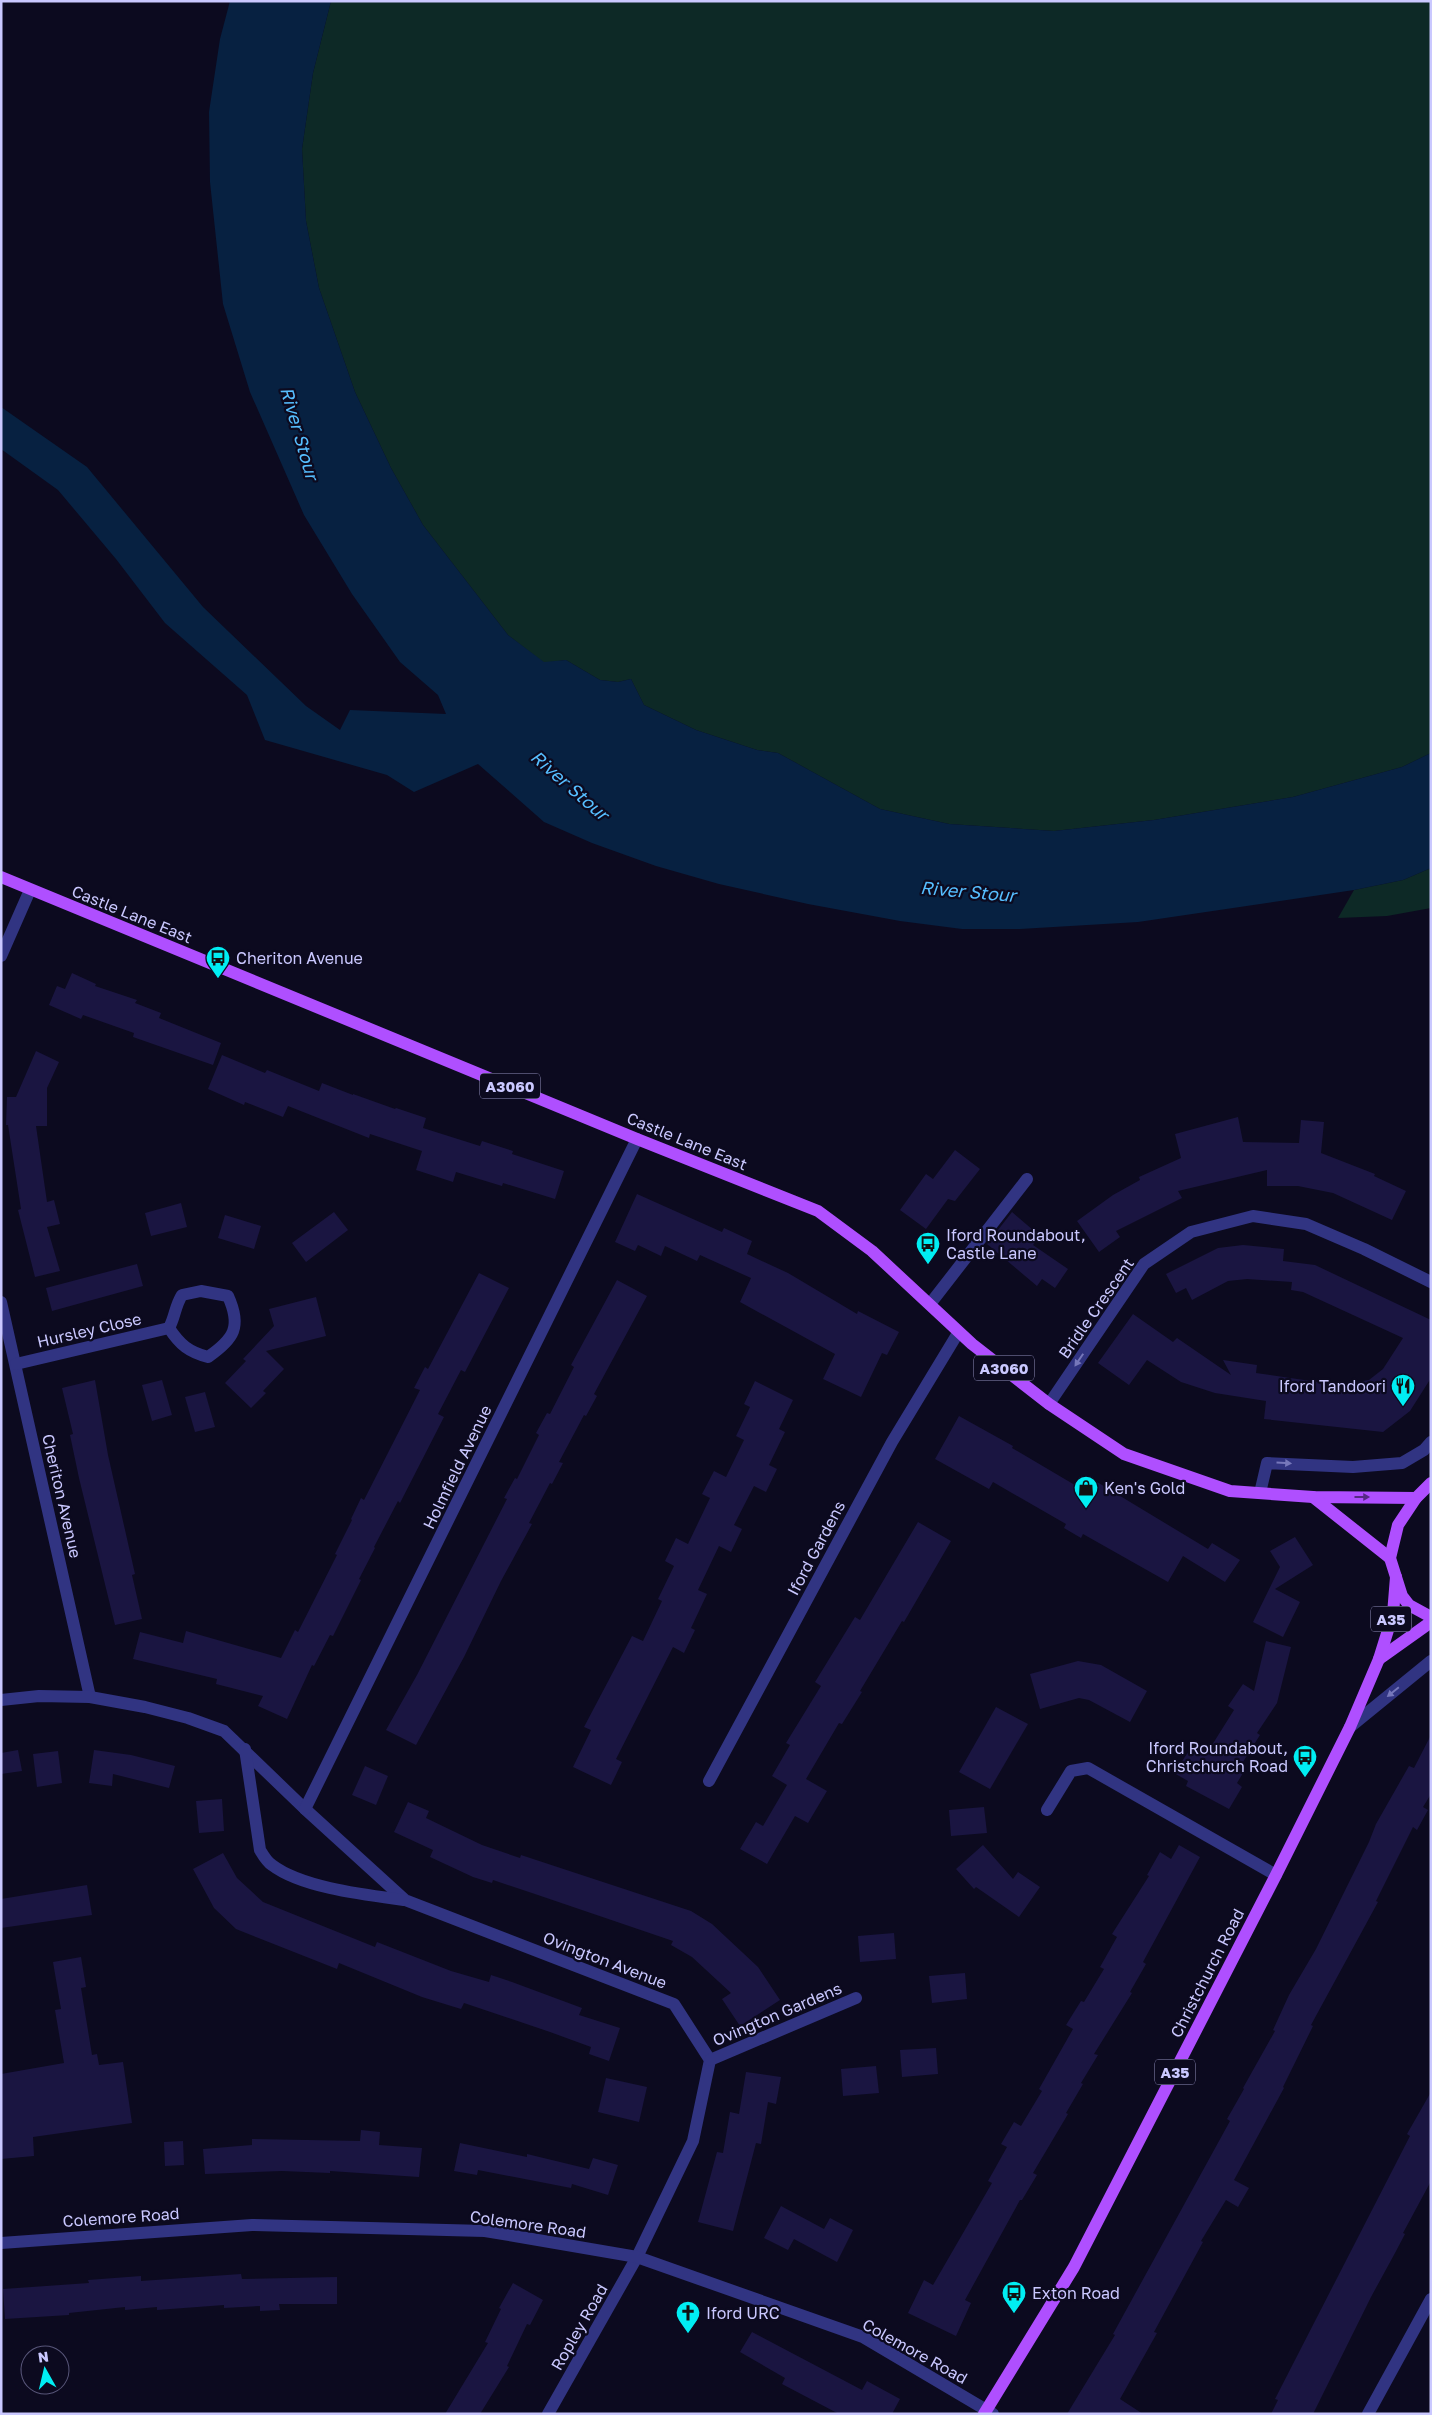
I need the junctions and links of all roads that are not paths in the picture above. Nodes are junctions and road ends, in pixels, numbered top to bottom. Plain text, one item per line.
1 (1, 877) edge
2 (30, 890) junction
3 (1, 956) edge
4 (637, 1139) junction
5 (1027, 1179) dead end
6 (1431, 1282) edge
7 (1, 1302) edge
8 (930, 1304) junction
9 (169, 1328) junction
10 (958, 1332) junction
11 (16, 1364) junction
12 (1049, 1404) junction
13 (1431, 1442) edge
14 (1431, 1483) edge
15 (1260, 1494) junction
16 (1313, 1497) junction
17 (1416, 1498) junction
18 (1390, 1558) junction
19 (1396, 1577) junction
20 (1431, 1617) edge
21 (1431, 1622) edge
22 (1379, 1659) junction
23 (1431, 1661) edge
24 (90, 1697) junction
25 (1, 1700) edge
26 (1350, 1727) junction
27 (245, 1749) junction
28 (709, 1781) dead end
29 (305, 1809) junction
30 (1047, 1810) dead end
31 (1276, 1876) junction
32 (405, 1900) junction
33 (856, 1998) dead end
34 (710, 2060) junction
35 (1, 2242) edge
36 (637, 2257) junction
37 (1431, 2299) edge
38 (988, 2412) edge
39 (548, 2414) edge
40 (1368, 2414) edge

1 - 2 main road, Castle Lane East / A3060
2 - 3 street
2 - 4 main road, Castle Lane East / A3060
4 - 8 main road, Castle Lane East / A3060
4 - 29 street, Holmfield Avenue
5 - 8 street
6 -> 12 street, Bridle Crescent
7 - 11 street, Cheriton Avenue
8 - 10 main road, Castle Lane East / A3060
9 - 9 street
9 - 11 street, Hursley Close
10 - 12 main road, Castle Lane East / A3060
10 - 28 street, Iford Gardens
11 - 24 street, Cheriton Avenue
12 - 15 main road, Castle Lane East / A3060
15 -> 13 street
14 - 17 main road
15 - 16 main road, Castle Lane East / A3060
16 -> 17 main road, Castle Lane East / A3060
16 - 18 main road
17 - 18 main road
18 - 19 main road
19 - 20 main road
19 - 22 main road, Christchurch Road / A35
21 - 22 main road, A35
22 - 26 main road, Christchurch Road / A35
23 -> 26 street, Christchurch Road / A35
24 - 25 street, Ovington Avenue
24 - 27 street, Ovington Avenue
26 - 31 main road, Christchurch Road / A35
27 - 29 street, Ovington Avenue
27 - 32 street, Ovington Avenue
29 - 32 street, Ovington Avenue
30 - 31 street
31 - 38 main road, Christchurch Road / A35
32 - 34 street, Ovington Avenue
33 - 34 street, Ovington Gardens
34 - 36 street
35 - 36 street, Colemore Road
36 - 38 street, Colemore Road
36 - 39 street, Ropley Road
37 - 40 street

